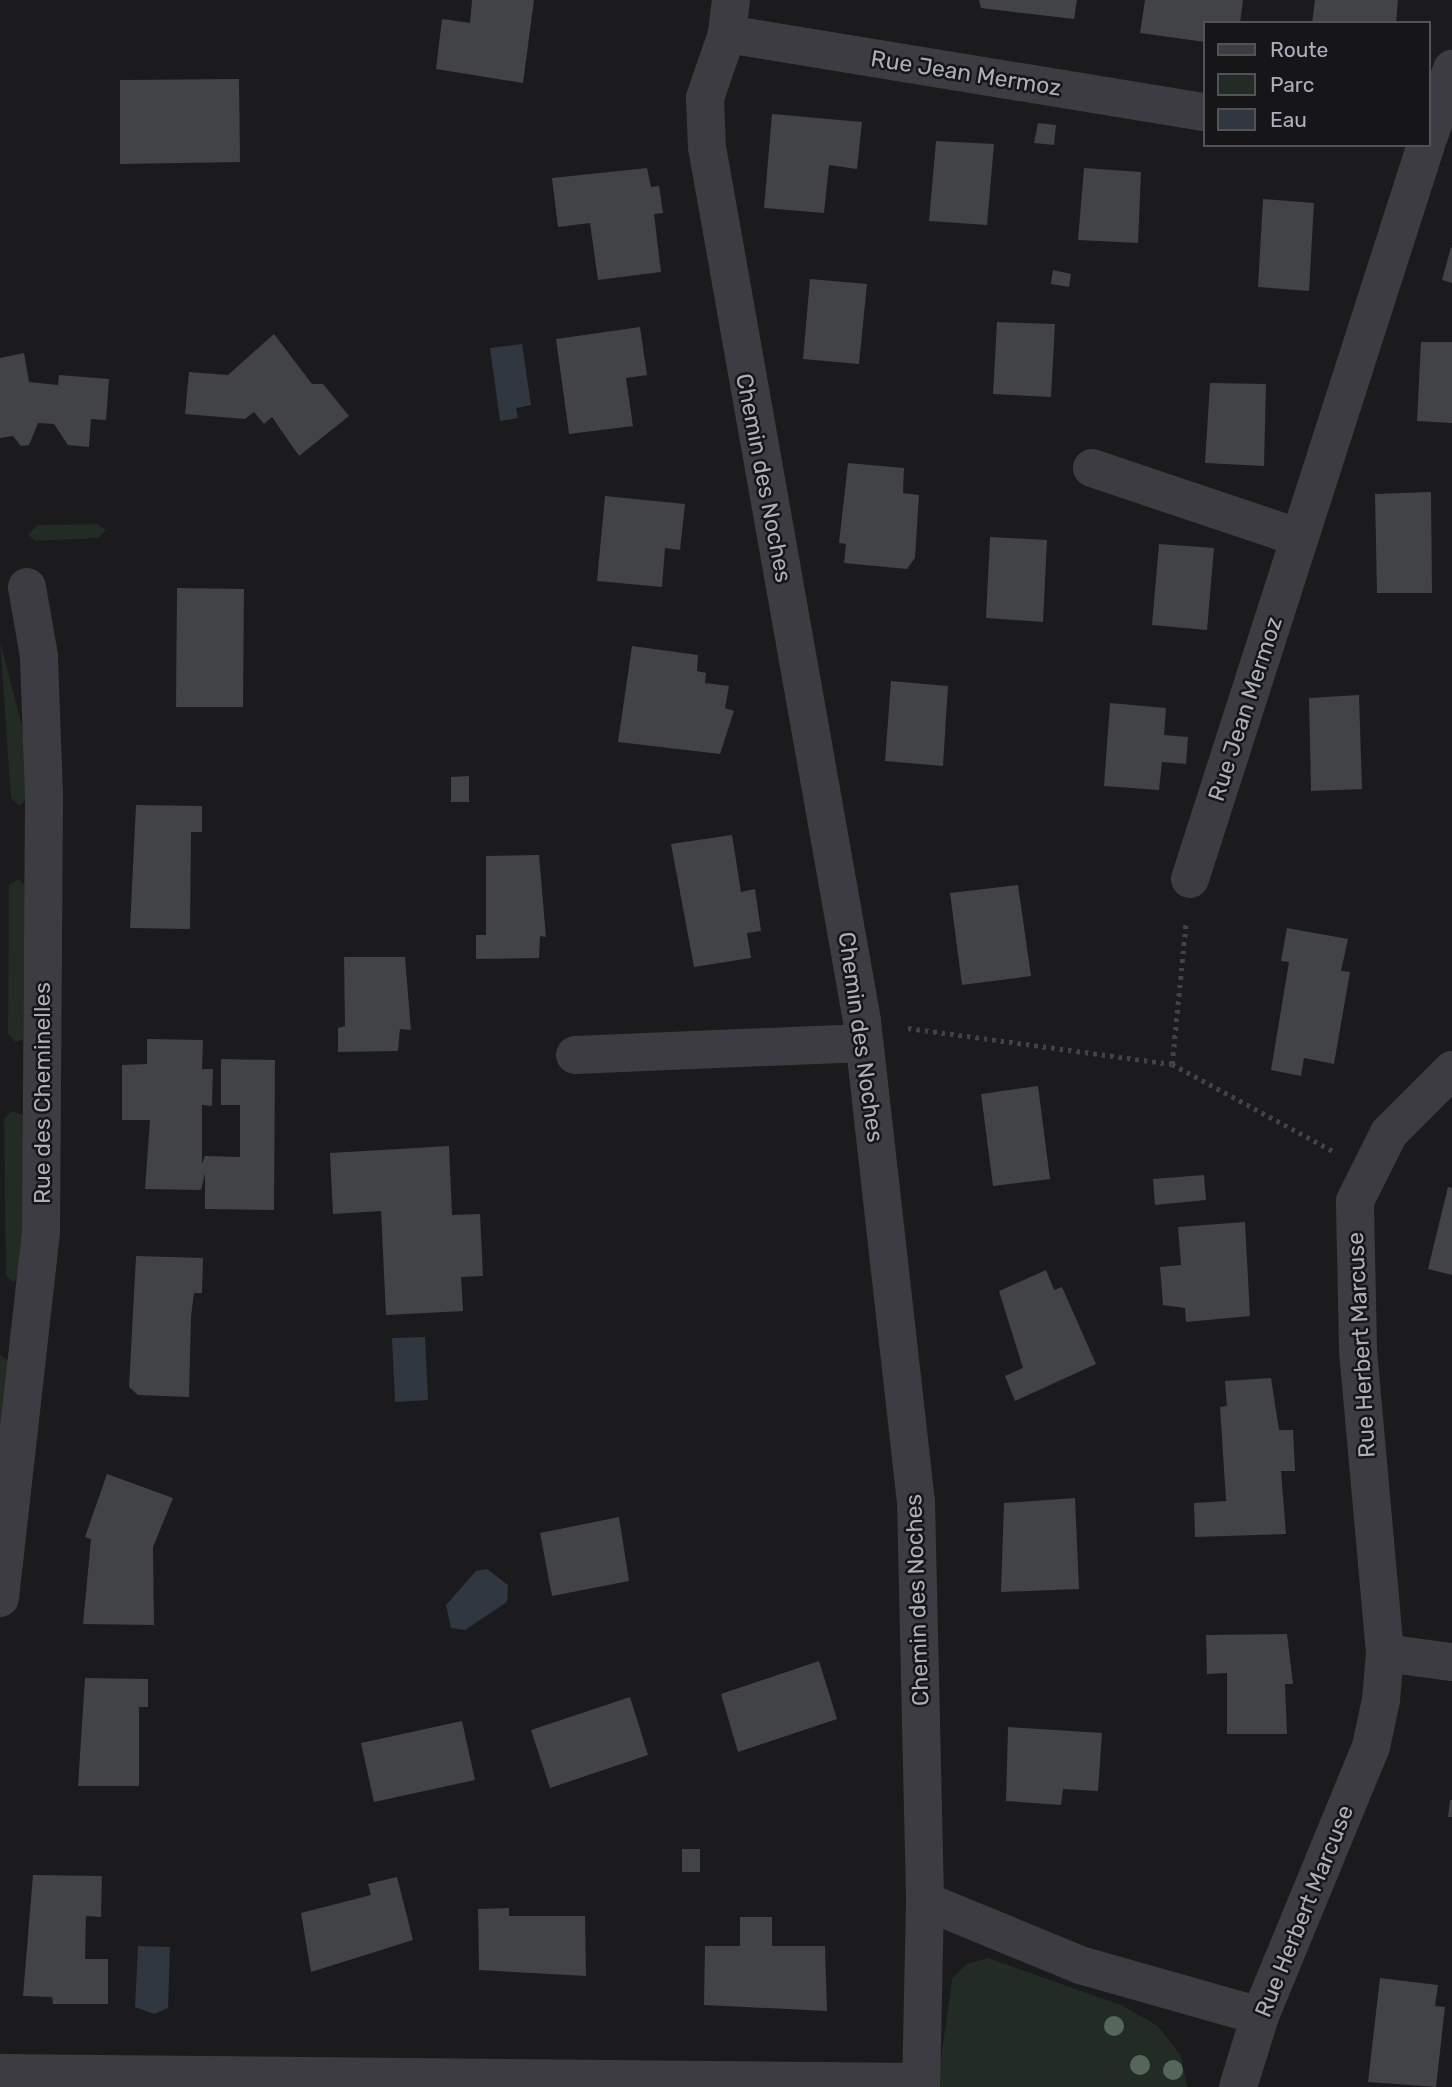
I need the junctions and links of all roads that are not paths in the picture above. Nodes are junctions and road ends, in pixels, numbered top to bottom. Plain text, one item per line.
1 (729, 17) edge
2 (1452, 69) edge
3 (1204, 112) edge
4 (1431, 139) edge
5 (1429, 147) edge
6 (1092, 468) dead end
7 (1300, 538) junction
8 (27, 587) dead end
9 (1190, 879) road end
10 (863, 1032) junction
11 (575, 1055) dead end
12 (1452, 1070) edge
13 (0, 1598) edge
14 (1385, 1653) junction
15 (1452, 1662) edge
16 (925, 1901) junction
17 (1259, 2016) junction
18 (0, 2073) edge
19 (921, 2084) edge
20 (1237, 2087) edge

1 - 3 street, Rue Jean Mermoz
1 - 10 street, Chemin des Noches
2 - 4 street, Rue Jean Mermoz
5 - 7 street, Rue Jean Mermoz
6 - 7 street
7 - 9 street, Rue Jean Mermoz
8 - 13 street, Rue des Cheminelles
10 - 11 street
10 - 16 street, Chemin des Noches
12 - 14 street, Rue Herbert Marcuse
14 - 15 street
14 - 17 street, Rue Herbert Marcuse
16 - 17 street
16 - 19 street, Chemin des Noches
17 - 20 street, Rue Herbert Marcuse
18 - 19 street

